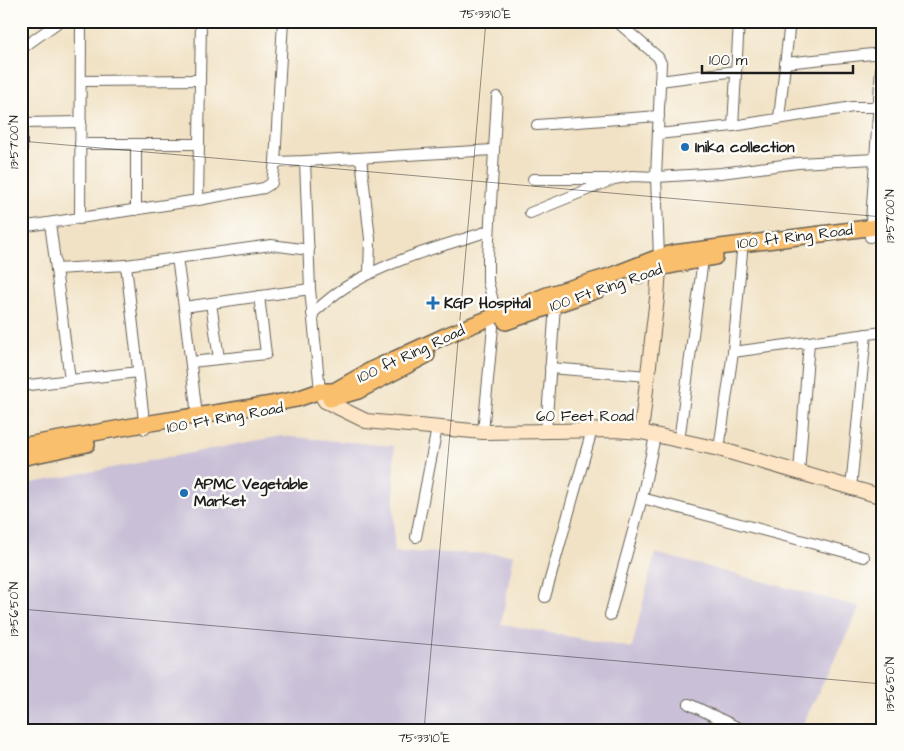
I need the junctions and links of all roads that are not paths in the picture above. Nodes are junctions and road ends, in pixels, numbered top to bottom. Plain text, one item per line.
1 (60, 21) edge
2 (81, 21) edge
3 (201, 21) edge
4 (283, 21) edge
5 (616, 21) edge
6 (739, 21) edge
7 (790, 21) edge
8 (883, 36) edge
9 (21, 48) edge
10 (882, 53) edge
11 (785, 63) junction
12 (736, 71) junction
13 (200, 80) junction
14 (81, 81) junction
15 (660, 81) junction
16 (497, 97) dead end
17 (878, 107) junction
18 (658, 116) junction
19 (780, 118) junction
20 (21, 122) edge
21 (81, 122) junction
22 (537, 125) dead end
23 (733, 126) junction
24 (658, 134) junction
25 (80, 144) junction
26 (136, 144) junction
27 (199, 144) junction
28 (493, 150) junction
29 (361, 158) junction
30 (875, 159) junction
31 (305, 161) junction
32 (276, 162) junction
33 (656, 177) junction
34 (534, 179) dead end
35 (614, 179) junction
36 (198, 200) junction
37 (136, 210) junction
38 (530, 213) dead end
39 (80, 219) junction
40 (50, 223) junction
41 (22, 227) edge
42 (489, 231) junction
43 (876, 231) edge
44 (309, 250) junction
45 (742, 252) junction
46 (177, 258) junction
47 (703, 259) junction
48 (659, 262) junction
49 (126, 265) junction
50 (56, 269) junction
51 (369, 274) junction
52 (310, 289) junction
53 (259, 296) junction
54 (211, 303) junction
55 (555, 305) junction
56 (184, 307) junction
57 (312, 314) junction
58 (495, 321) junction
59 (883, 332) edge
60 (866, 334) junction
61 (808, 342) junction
62 (732, 352) junction
63 (219, 359) junction
64 (191, 362) junction
65 (550, 368) junction
66 (138, 372) junction
67 (648, 376) junction
68 (70, 380) junction
69 (21, 386) edge
70 (323, 396) junction
71 (197, 416) junction
72 (145, 428) junction
73 (437, 428) junction
74 (592, 430) junction
75 (546, 431) junction
76 (483, 432) junction
77 (648, 434) junction
78 (679, 441) junction
79 (21, 446) edge
80 (719, 449) junction
81 (21, 458) edge
82 (799, 473) junction
83 (851, 488) junction
84 (883, 497) edge
85 (642, 498) junction
86 (416, 537) dead end
87 (864, 557) dead end
88 (545, 597) dead end
89 (610, 615) dead end
90 (689, 704) dead end
91 (743, 730) edge

1 - 9 street
2 - 14 street
3 - 13 street
4 - 32 street
5 - 15 street
6 - 12 street
7 - 11 street
8 - 10 street
10 - 11 street
10 - 17 street
11 - 19 street
12 - 15 street
12 - 23 street
13 - 14 street
13 - 27 street
14 - 21 street
15 - 18 street
16 - 28 street
17 - 19 street
17 - 30 street
18 - 22 street
18 - 24 street
19 - 23 street
20 - 21 street
20 - 41 street
21 - 25 street
23 - 24 street
24 - 33 street
25 - 26 street
25 - 39 street
26 - 27 street
26 - 37 street
27 - 36 street
28 - 29 street
28 - 42 street
29 - 31 street
29 - 51 street
30 - 33 street
30 - 43 street
31 - 32 street
31 - 44 street
32 - 36 street
33 - 35 street
33 - 48 street
34 - 35 street
35 - 38 street
36 - 37 street
37 - 39 street
39 - 40 street
40 - 41 street
40 - 50 street
42 - 51 street
42 - 58 street
43 - 45 main road, 100 Ft Ring Road
43 - 48 main road, 100 ft Ring Road
44 - 46 street
44 - 52 street
45 - 47 main road, 100 Ft Ring Road
45 - 62 street
46 - 49 street
46 - 56 street
47 - 48 main road, 100 Ft Ring Road
47 - 78 street
48 - 55 main road, 100 Ft Ring Road
48 - 58 main road, 100 ft Ring Road
48 - 67 street
49 - 50 street
49 - 66 street
50 - 68 street
51 - 57 street
52 - 53 street
52 - 57 street
53 - 54 street
53 - 63 street
54 - 56 street
54 - 63 street
55 - 58 main road, 100 Ft Ring Road
55 - 65 street
56 - 64 street
57 - 70 street
58 - 70 main road, 100 ft Ring Road
58 - 76 street
59 - 60 street
60 - 61 street
60 - 83 street
61 - 62 street
61 - 82 street
62 - 80 street
63 - 64 street
64 - 71 street
65 - 67 street
65 - 75 street
66 - 68 street
66 - 72 street
67 - 77 street
68 - 69 street
70 - 71 main road, 100 ft Ring Road
70 - 72 main road, 100 Ft Ring Road
70 - 73 street, 60 Feet Road
71 - 72 main road, 100 ft Ring Road
72 - 79 main road, 100 ft Ring Road
72 - 81 main road, 100 Ft Ring Road
73 - 76 street, 60 Feet Road
73 - 86 street
74 - 75 street, 60 Feet Road
74 - 77 street, 60 Feet Road
74 - 88 street
75 - 76 street, 60 Feet Road
77 - 78 street, 60 Feet Road
77 - 85 street
78 - 80 street, 60 Feet Road
80 - 82 street, 60 Feet Road
82 - 83 street, 60 Feet Road
83 - 84 street, 60 Feet Road
85 - 87 street
85 - 89 street
90 - 91 street

